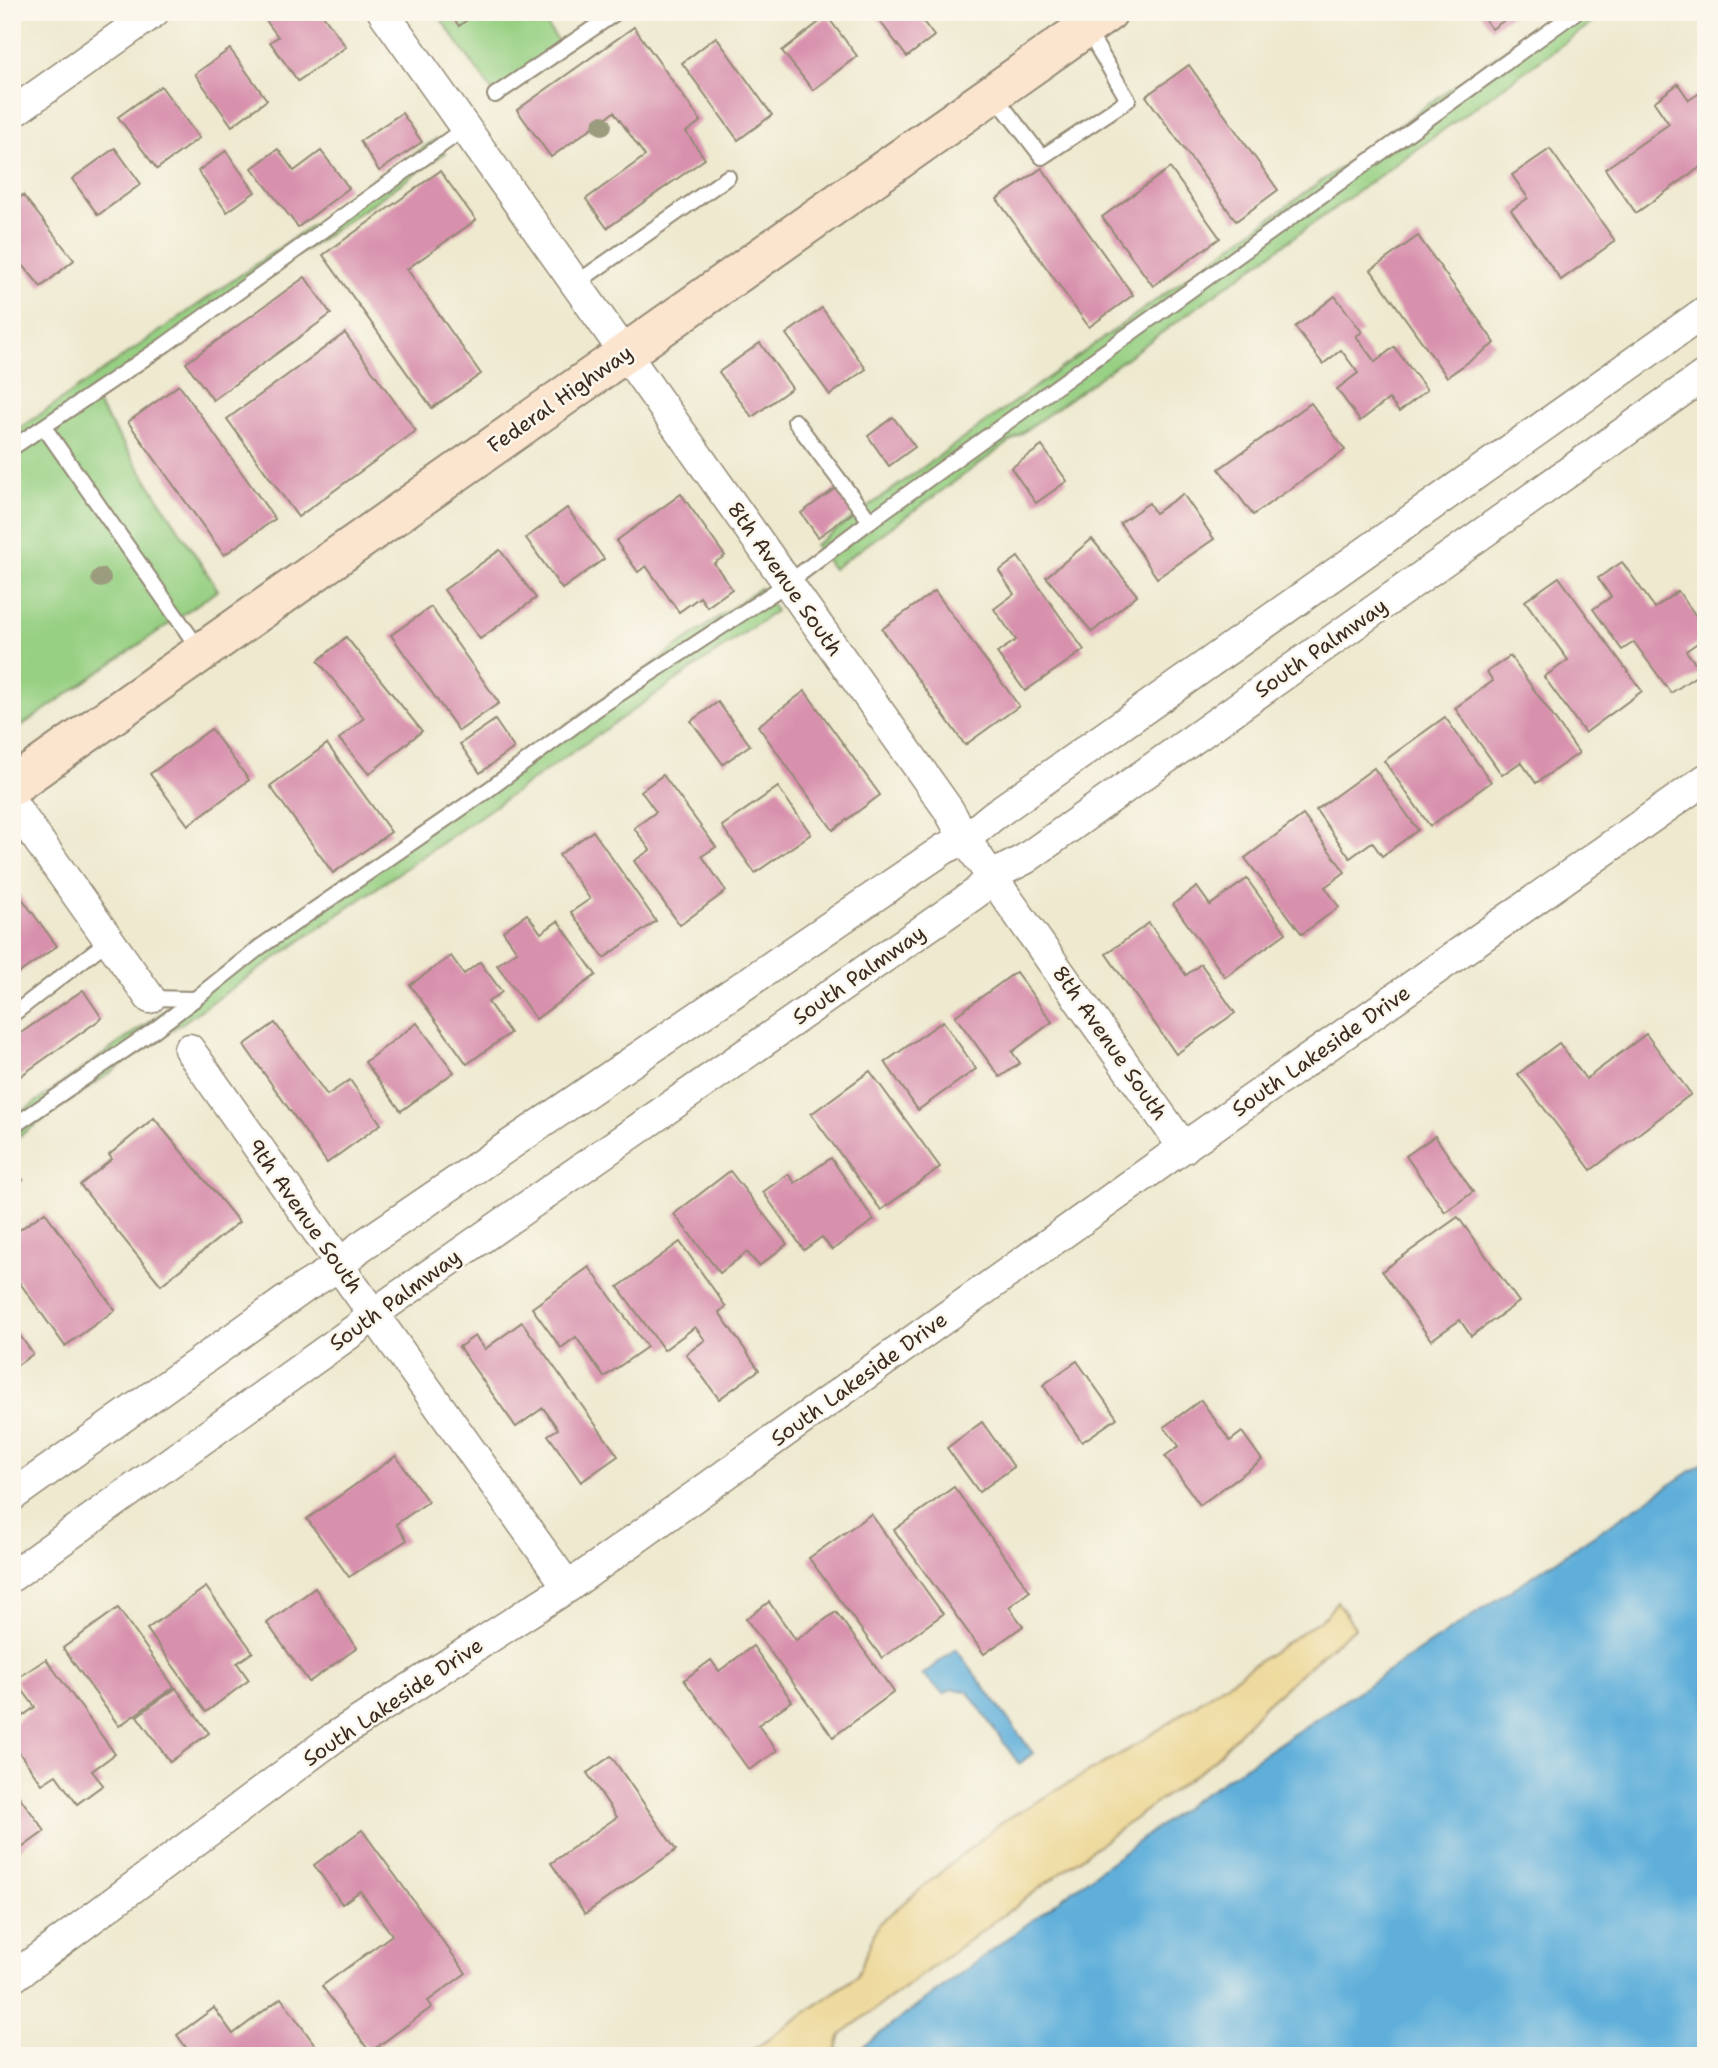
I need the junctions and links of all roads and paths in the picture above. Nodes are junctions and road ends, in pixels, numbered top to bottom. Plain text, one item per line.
1 (154, 12) edge
2 (383, 12) edge
3 (617, 12) edge
4 (1576, 12) edge
5 (1097, 20) edge
6 (495, 94) dead end
7 (993, 94) junction
8 (12, 113) edge
9 (465, 128) junction
10 (728, 177) dead end
11 (575, 284) junction
12 (1706, 310) edge
13 (624, 353) junction
14 (1706, 374) edge
15 (795, 421) dead end
16 (44, 427) junction
17 (12, 448) edge
18 (870, 521) junction
19 (788, 583) junction
20 (201, 652) junction
21 (1706, 779) edge
22 (12, 786) edge
23 (12, 803) edge
24 (965, 839) junction
25 (992, 876) junction
26 (109, 940) junction
27 (150, 998) joint
28 (195, 999) junction
29 (12, 1015) edge
30 (189, 1049) dead end
31 (12, 1127) edge
32 (1184, 1148) junction
33 (339, 1266) junction
34 (374, 1315) junction
35 (12, 1496) edge
36 (12, 1576) edge
37 (568, 1587) junction
38 (12, 1978) edge

1 - 8 street
2 - 9 street, 8th Avenue South
3 - 6 lane
4 - 18 lane
5 - 7 main road, Federal Highway
5 - 7 lane
7 - 13 main road, Federal Highway
9 - 11 street, 8th Avenue South
9 - 16 lane
10 - 11 lane
11 - 13 street, 8th Avenue South
12 - 24 street
13 - 19 street, 8th Avenue South
13 - 20 main road, Federal Highway
14 - 25 street, South Palmway
15 - 18 lane
16 - 17 lane
16 - 20 lane
18 - 19 lane
19 - 24 street, 8th Avenue South
19 - 28 lane
20 - 22 main road, Federal Highway
21 - 32 street, South Lakeside Drive
23 - 26 street
24 - 25 street, 8th Avenue South
24 - 33 street
25 - 32 street, 8th Avenue South
25 - 34 street, South Palmway
26 - 27 street
26 - 29 lane
27 - 28 lane
28 - 31 lane
30 - 33 street, 9th Avenue South
32 - 37 street, South Lakeside Drive
33 - 34 street, 9th Avenue South
33 - 35 street
34 - 36 street, South Palmway
34 - 37 street, 9th Avenue South
37 - 38 street, South Lakeside Drive

